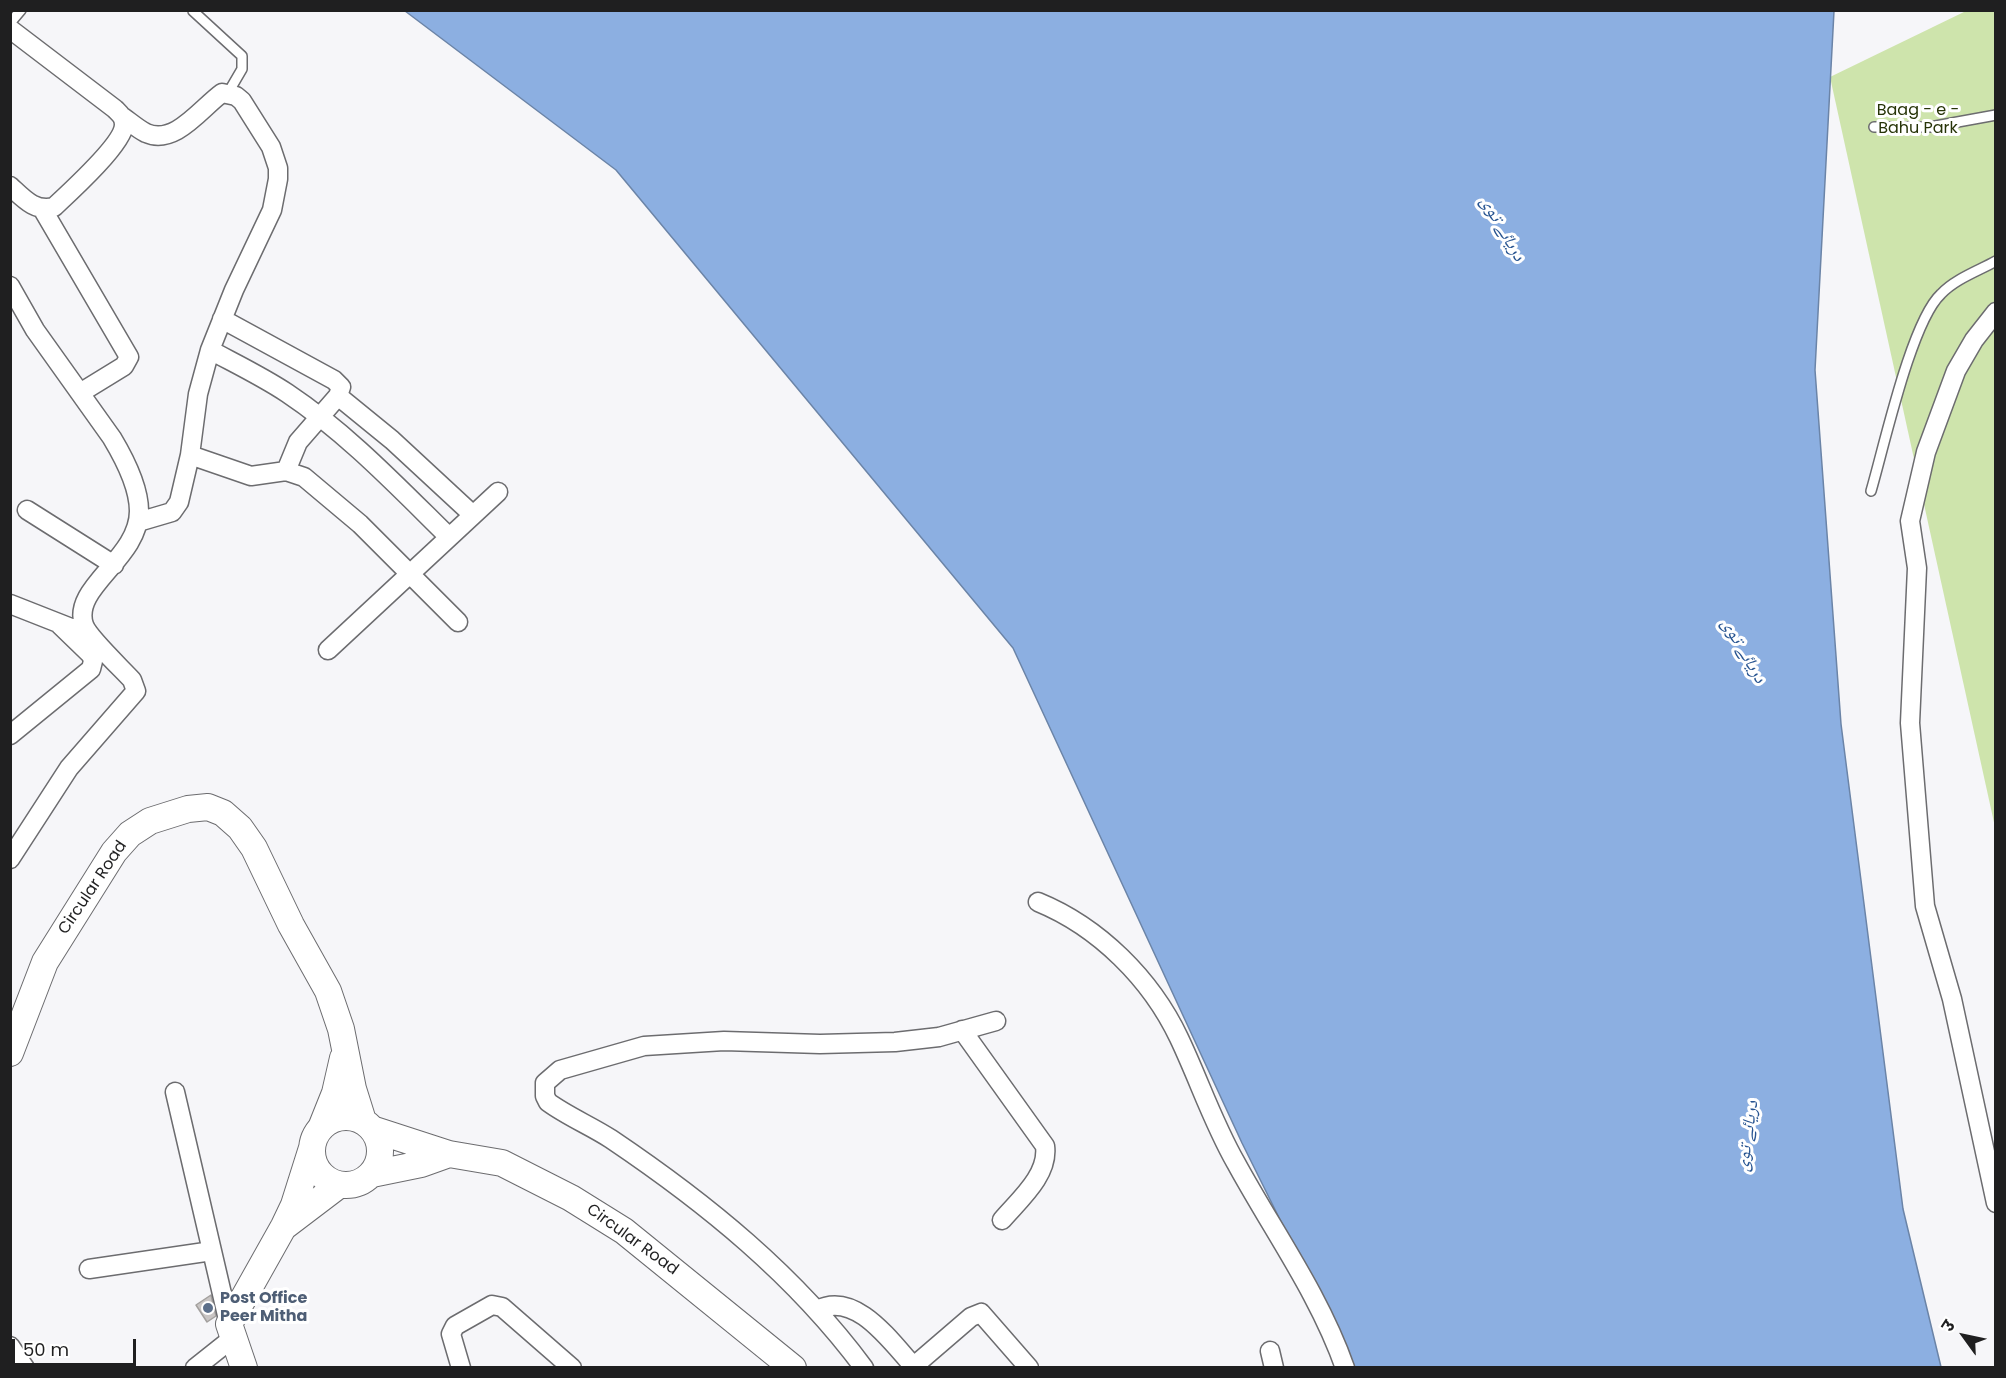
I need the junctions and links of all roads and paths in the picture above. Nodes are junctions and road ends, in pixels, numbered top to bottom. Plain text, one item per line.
1 (21, 10) edge
2 (193, 11) edge
3 (10, 22) edge
4 (10, 29) edge
5 (228, 93) junction
6 (1995, 115) edge
7 (123, 117) junction
8 (1874, 127) dead end
9 (10, 186) edge
10 (43, 210) junction
11 (1995, 261) edge
12 (10, 286) edge
13 (1995, 312) edge
14 (222, 319) junction
15 (210, 350) junction
16 (80, 393) junction
17 (338, 396) junction
18 (320, 417) junction
19 (190, 454) junction
20 (286, 471) junction
21 (1871, 491) dead end
22 (498, 492) dead end
23 (27, 510) dead end
24 (473, 515) junction
25 (138, 522) junction
26 (449, 537) junction
27 (114, 565) junction
28 (409, 573) junction
29 (10, 604) edge
30 (458, 622) dead end
31 (60, 625) junction
32 (87, 631) junction
33 (328, 650) dead end
34 (10, 735) edge
35 (10, 859) edge
36 (1038, 902) dead end
37 (996, 1021) dead end
38 (962, 1030) junction
39 (344, 1052) junction
40 (10, 1053) edge
41 (176, 1092) dead end
42 (368, 1125) junction
43 (316, 1138) junction
44 (449, 1154) junction
45 (372, 1174) junction
46 (339, 1185) junction
47 (1995, 1203) edge
48 (1002, 1220) dead end
49 (284, 1226) junction
50 (212, 1251) junction
51 (89, 1269) dead end
52 (817, 1310) junction
53 (232, 1331) junction
54 (10, 1346) edge
55 (914, 1367) edge
56 (25, 1368) edge
57 (195, 1368) edge
58 (244, 1368) edge
59 (461, 1368) edge
60 (572, 1368) edge
61 (793, 1368) edge
62 (864, 1368) edge
63 (1029, 1368) edge
64 (1345, 1368) edge

1 - 3 lane
2 - 5 lane
4 - 7 street
5 - 7 street
5 - 14 street
6 - 8 lane
7 - 10 street
9 - 10 street
10 - 16 street
11 - 21 lane
12 - 16 street
13 - 47 street
14 - 15 street
14 - 17 street
15 - 18 street
15 - 19 street
16 - 25 street
17 - 18 street
17 - 24 street
18 - 20 street
18 - 26 street
19 - 20 street
19 - 25 street
20 - 28 street
22 - 24 street
23 - 27 street
24 - 26 street
25 - 27 street
26 - 28 street
27 - 32 street
28 - 30 street
28 - 33 street
29 - 31 street
31 - 32 street
31 - 34 street
32 - 35 street
36 - 64 street
37 - 38 street
38 - 48 street
38 - 52 street
39 - 40 main road, Circular Road
39 - 42 main road, Circular Road
39 - 43 main road
41 - 50 street
42 - 43 main road
42 - 44 main road, Circular Road
42 - 45 main road
43 - 46 main road
43 - 49 main road
44 - 45 main road
44 - 61 main road, Circular Road
45 - 46 main road
46 - 49 main road
49 - 53 main road
50 - 51 street
50 - 53 street
52 - 55 street
52 - 62 street
53 - 57 street
53 - 58 main road
54 - 56 street
55 - 63 street
59 - 60 street

